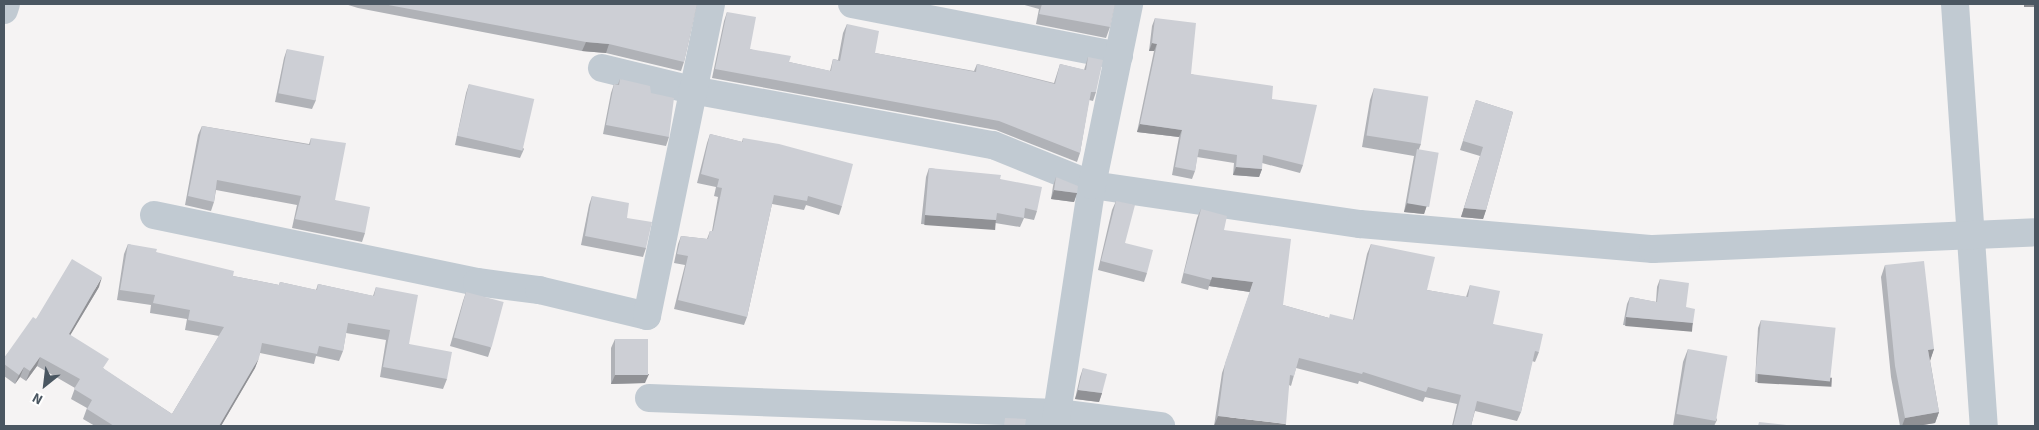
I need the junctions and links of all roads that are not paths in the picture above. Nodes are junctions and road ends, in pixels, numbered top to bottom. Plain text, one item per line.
1 (6, 4) edge
2 (711, 4) edge
3 (852, 4) edge
4 (1129, 4) edge
5 (1954, 4) edge
6 (4, 10) edge
7 (1119, 56) junction
8 (602, 68) dead end
9 (692, 90) junction
10 (1092, 185) junction
11 (154, 215) dead end
12 (2035, 232) edge
13 (1970, 233) junction
14 (649, 398) dead end
15 (1056, 419) edge
16 (1161, 426) edge
17 (1984, 426) edge

1 - 6 street
2 - 9 street
3 - 7 street
4 - 7 street
5 - 13 street
7 - 10 street
8 - 9 street
9 - 10 street
9 - 11 street
10 - 13 street
10 - 15 street
12 - 13 street
13 - 17 street
14 - 15 street
15 - 16 street

